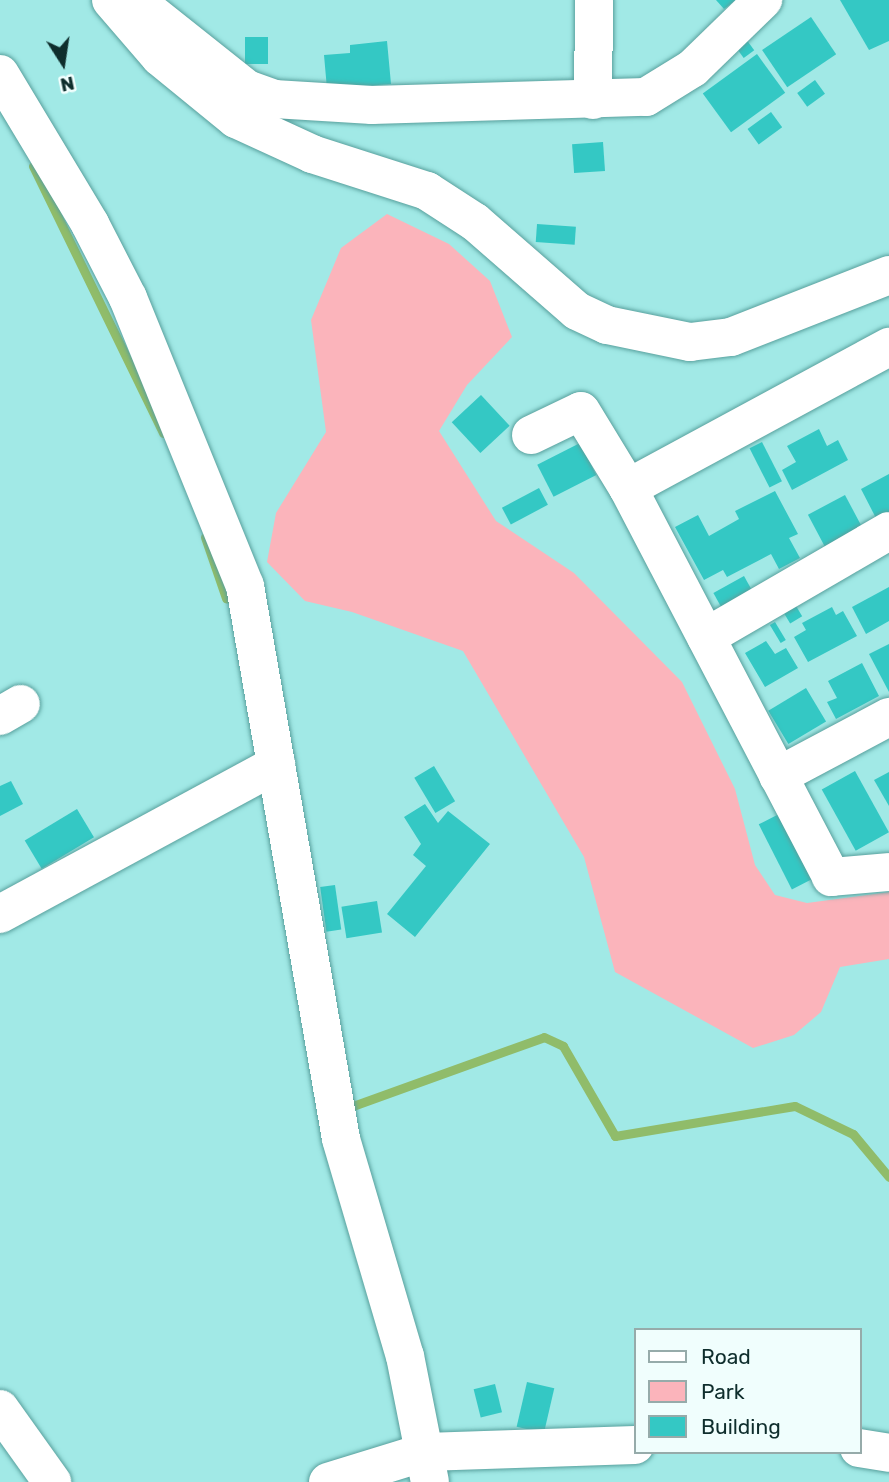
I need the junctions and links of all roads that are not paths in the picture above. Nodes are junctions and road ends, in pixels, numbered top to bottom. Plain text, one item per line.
1 (111, 0) edge
2 (135, 0) edge
3 (594, 0) edge
4 (763, 0) edge
5 (0, 74) edge
6 (593, 100) junction
7 (889, 275) edge
8 (889, 347) edge
9 (531, 435) dead end
10 (628, 488) junction
11 (889, 531) edge
12 (706, 637) junction
13 (889, 717) edge
14 (276, 765) junction
15 (778, 776) junction
16 (889, 872) edge
17 (3, 905) edge
18 (0, 1409) edge
19 (634, 1445) edge
20 (861, 1448) edge
21 (889, 1453) edge
22 (428, 1467) edge
23 (52, 1482) edge
24 (328, 1482) edge

1 - 7 street
2 - 6 street
3 - 6 street
4 - 6 street
5 - 14 street
8 - 10 street
9 - 10 street
10 - 12 street
11 - 12 street
12 - 15 street
13 - 15 street
14 - 17 street
14 - 22 street
15 - 16 street
18 - 23 street
19 - 22 street
20 - 21 street
22 - 24 street

